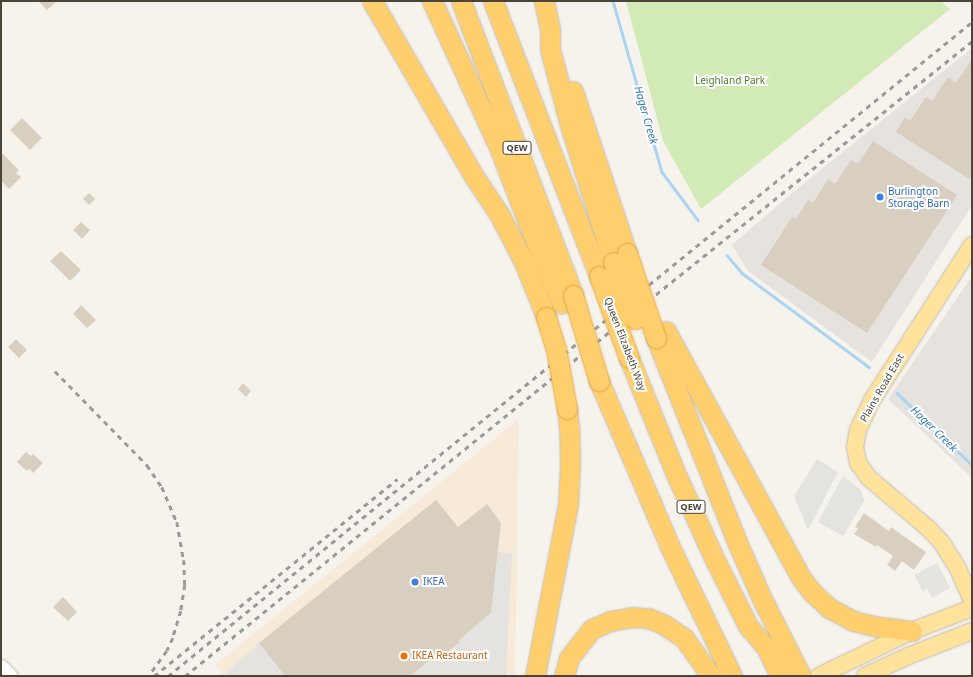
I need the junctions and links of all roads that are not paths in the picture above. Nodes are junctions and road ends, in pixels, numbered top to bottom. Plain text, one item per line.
1 (372, 1) edge
2 (432, 1) edge
3 (461, 1) edge
4 (493, 1) edge
5 (544, 1) edge
6 (972, 245) edge
7 (620, 258) junction
8 (568, 299) junction
9 (656, 338) junction
10 (972, 602) edge
11 (972, 608) edge
12 (912, 631) junction
13 (972, 631) edge
14 (767, 649) junction
15 (1, 666) edge
16 (799, 674) edge
17 (11, 676) edge
18 (535, 676) edge
19 (564, 676) edge
20 (711, 676) edge
21 (732, 676) edge
22 (780, 676) edge
23 (818, 676) edge
24 (864, 676) edge

1 - 18 highway, bridge
2 - 8 highway
3 - 8 highway, QEW
4 - 14 highway, Queen Elizabeth Way / QEW, bridge
5 - 7 highway
6 - 10 main road, Plains Road East
7 - 9 highway, bridge
7 - 9 highway, bridge
8 - 21 highway, QEW, bridge
9 - 12 highway
9 - 14 highway
9 - 16 highway
11 - 12 main road
12 - 23 main road
13 - 24 main road
14 - 22 highway, Queen Elizabeth Way / QEW
15 - 17 street
19 - 20 highway

